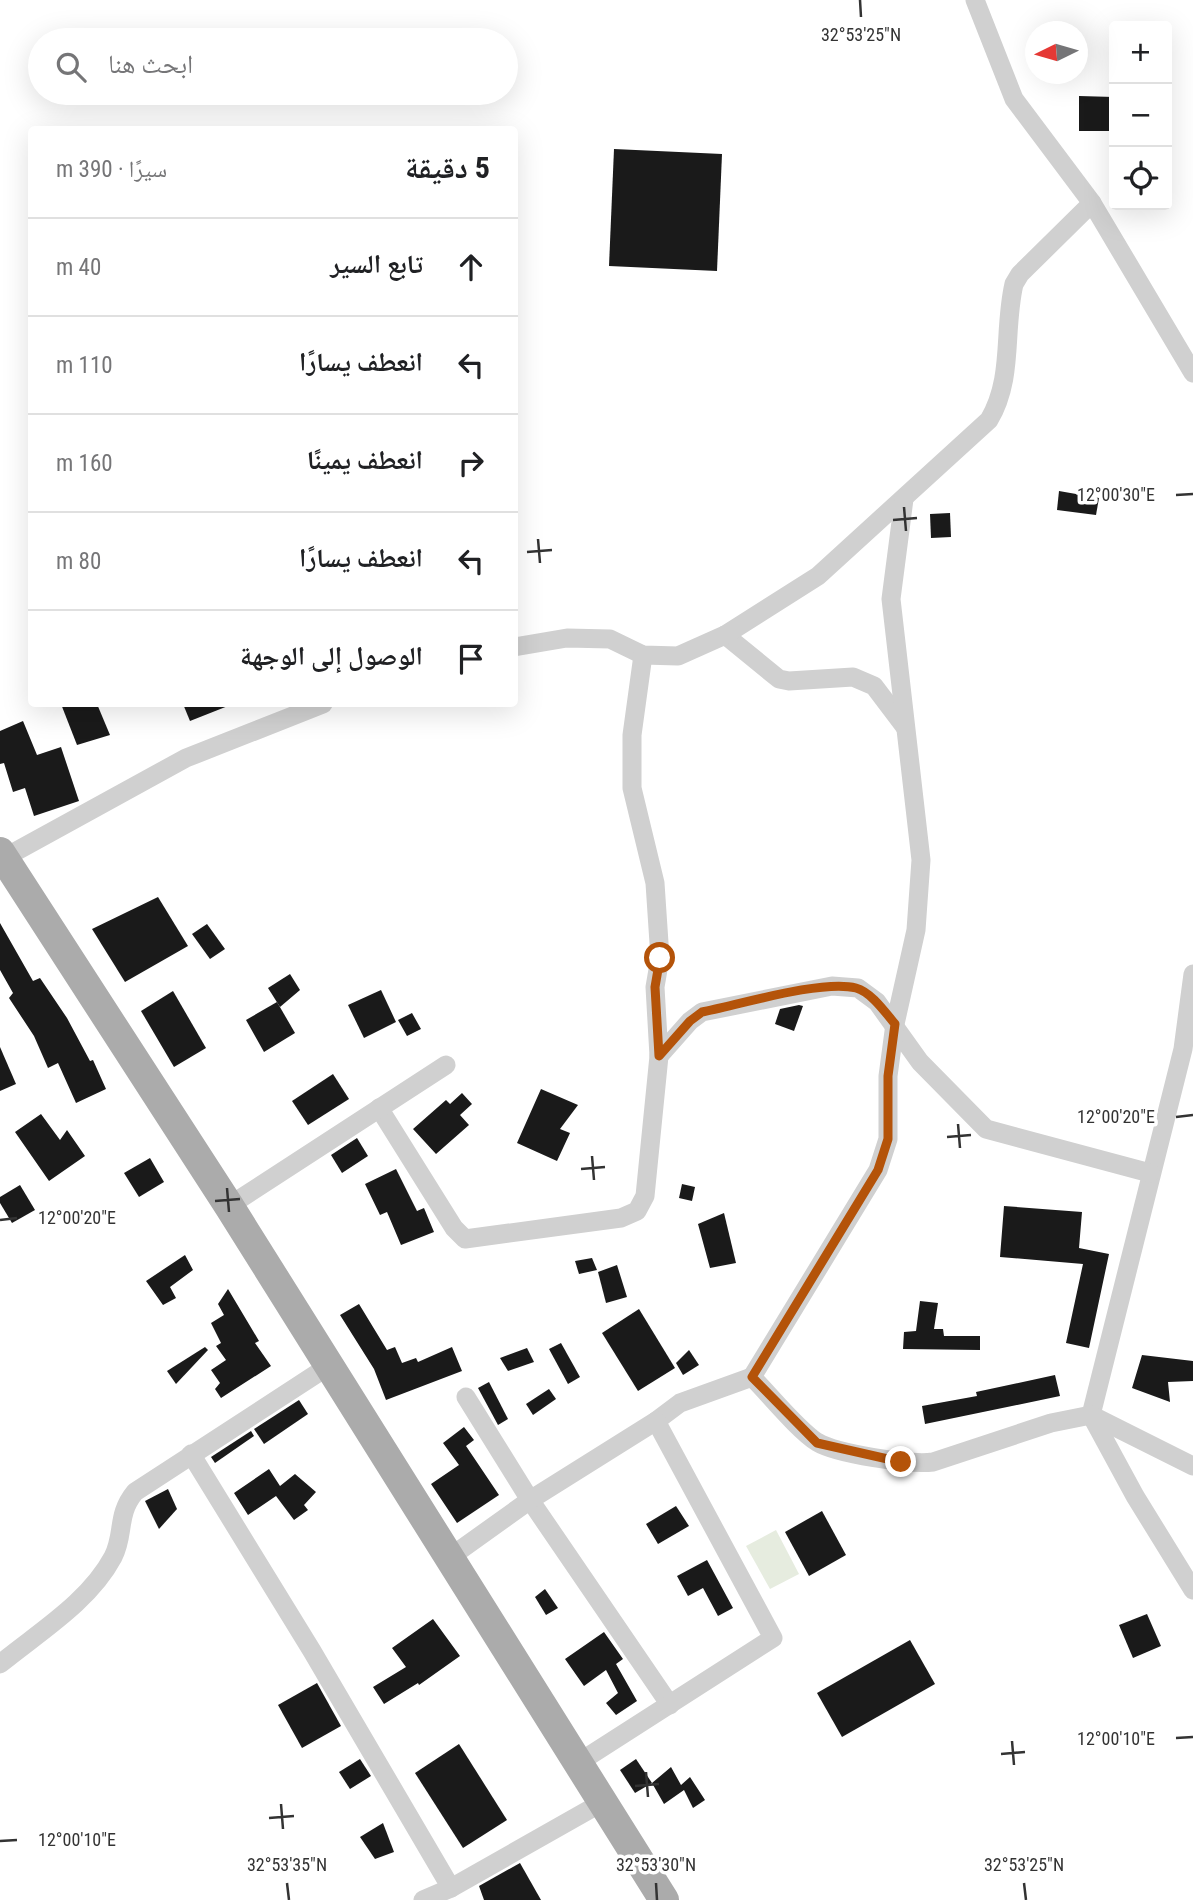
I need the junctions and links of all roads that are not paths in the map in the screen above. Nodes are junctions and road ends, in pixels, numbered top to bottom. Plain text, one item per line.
1 (975, 0) edge
2 (1092, 203) junction
3 (1193, 373) edge
4 (904, 499) junction
5 (724, 635) junction
6 (518, 646) edge
7 (643, 655) junction
8 (315, 707) edge
9 (905, 728) junction
10 (2, 855) edge
11 (1193, 974) edge
12 (895, 1024) junction
13 (1188, 1049) edge
14 (659, 1056) junction
15 (446, 1065) dead end
16 (379, 1108) junction
17 (1150, 1173) junction
18 (229, 1206) junction
19 (327, 1367) junction
20 (752, 1377) junction
21 (466, 1396) dead end
22 (1091, 1415) junction
23 (656, 1421) junction
24 (191, 1454) junction
25 (1193, 1466) edge
26 (530, 1500) junction
27 (449, 1558) junction
28 (1193, 1590) edge
29 (0, 1664) edge
30 (670, 1705) junction
31 (579, 1763) junction
32 (601, 1803) junction
33 (451, 1888) junction
34 (423, 1900) edge
35 (664, 1900) edge

1 - 2 street
2 - 3 street
2 - 4 street
4 - 5 street
4 - 9 street
5 - 7 street
5 - 9 street
6 - 7 street
7 - 14 street
8 - 10 street
9 - 12 street
10 - 18 main road
11 - 13 street
12 - 14 street
12 - 17 street
12 - 20 street
13 - 17 street
14 - 16 street
15 - 16 street
16 - 18 street
17 - 22 street
18 - 19 main road
19 - 24 street
19 - 27 main road
20 - 22 street
20 - 23 street
21 - 26 street
22 - 25 street
22 - 28 street
23 - 26 street
23 - 30 street
24 - 29 street
24 - 33 street
26 - 27 street
26 - 30 street
27 - 31 main road
30 - 31 street
31 - 32 main road
32 - 33 street
32 - 35 main road
33 - 34 street

